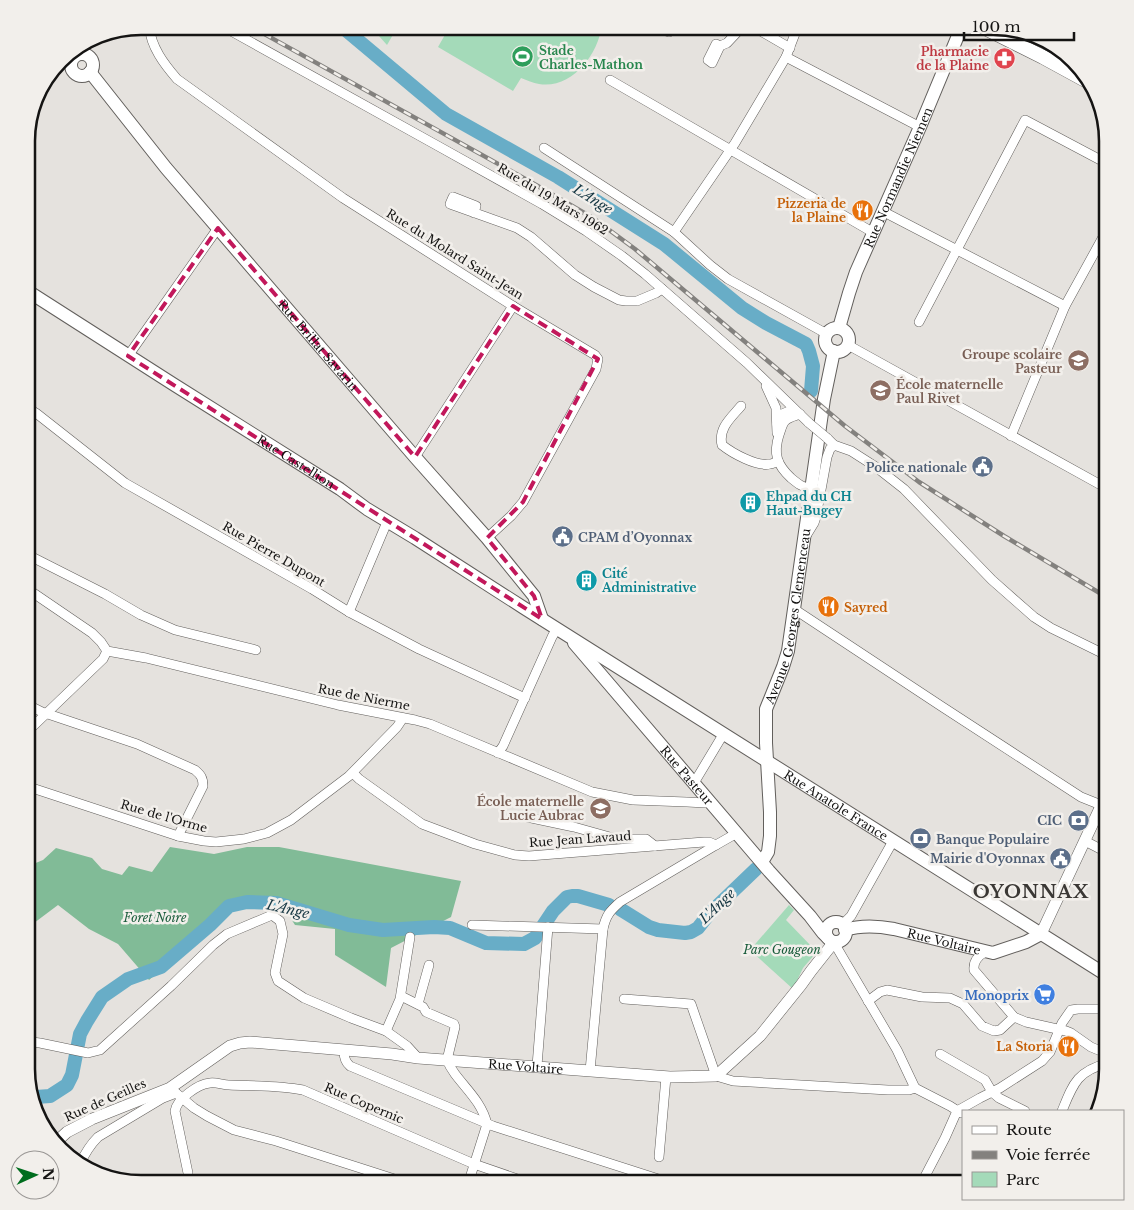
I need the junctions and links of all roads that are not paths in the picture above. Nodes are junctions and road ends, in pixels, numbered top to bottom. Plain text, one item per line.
1 (151, 35) edge
2 (153, 35) edge
3 (238, 35) edge
4 (735, 35) edge
5 (768, 35) edge
6 (795, 35) edge
7 (958, 35) edge
8 (999, 35) edge
9 (152, 40) junction
10 (720, 46) dead end
11 (790, 48) junction
12 (81, 54) edge
13 (786, 57) junction
14 (1075, 74) edge
15 (610, 80) dead end
16 (920, 127) junction
17 (544, 148) dead end
18 (730, 150) junction
19 (1099, 159) edge
20 (884, 212) junction
21 (474, 213) dead end
22 (218, 228) junction
23 (674, 232) junction
24 (874, 233) junction
25 (1099, 244) edge
26 (957, 250) junction
27 (662, 289) junction
28 (35, 296) edge
29 (513, 306) junction
30 (1065, 306) junction
31 (919, 322) dead end
32 (839, 328) junction
33 (827, 334) junction
34 (848, 345) junction
35 (834, 351) junction
36 (128, 356) junction
37 (763, 379) junction
38 (741, 406) dead end
39 (797, 411) junction
40 (35, 412) edge
41 (777, 426) junction
42 (1011, 436) junction
43 (778, 441) junction
44 (834, 445) junction
45 (415, 457) junction
46 (778, 461) junction
47 (1099, 482) edge
48 (812, 489) junction
49 (387, 522) junction
50 (487, 538) junction
51 (805, 538) junction
52 (35, 559) edge
53 (35, 594) edge
54 (794, 609) junction
55 (349, 612) junction
56 (542, 619) junction
57 (562, 631) junction
58 (256, 650) dead end
59 (107, 651) junction
60 (1099, 652) edge
61 (525, 698) junction
62 (35, 708) edge
63 (46, 714) junction
64 (403, 718) junction
65 (35, 724) edge
66 (724, 733) junction
67 (498, 754) junction
68 (767, 761) junction
69 (353, 773) junction
70 (694, 783) junction
71 (35, 789) edge
72 (710, 801) junction
73 (1099, 804) edge
74 (1099, 809) edge
75 (522, 816) dead end
76 (737, 833) junction
77 (178, 836) junction
78 (1085, 840) junction
79 (893, 841) junction
80 (716, 845) junction
81 (655, 846) junction
82 (1099, 848) edge
83 (762, 862) junction
84 (810, 916) junction
85 (472, 925) dead end
86 (846, 925) junction
87 (548, 927) junction
88 (603, 929) junction
89 (1041, 934) junction
90 (410, 937) dead end
91 (831, 940) junction
92 (985, 952) junction
93 (429, 966) dead end
94 (1099, 970) edge
95 (401, 996) junction
96 (624, 1000) dead end
97 (868, 1001) junction
98 (418, 1004) junction
99 (1099, 1009) edge
100 (1014, 1017) junction
101 (1060, 1029) junction
102 (386, 1032) junction
103 (35, 1042) edge
104 (1099, 1050) edge
105 (344, 1051) junction
106 (940, 1054) dead end
107 (418, 1058) junction
108 (447, 1060) junction
109 (537, 1066) junction
110 (1099, 1066) edge
111 (590, 1071) junction
112 (716, 1076) junction
113 (666, 1077) junction
114 (915, 1088) junction
115 (992, 1092) junction
116 (176, 1093) junction
117 (962, 1110) edge
118 (1024, 1110) edge
119 (1062, 1110) edge
120 (961, 1111) edge
121 (486, 1124) junction
122 (60, 1138) edge
123 (83, 1157) edge
124 (659, 1157) dead end
125 (474, 1164) junction
126 (188, 1175) edge
127 (382, 1175) edge
128 (471, 1175) edge
129 (506, 1175) edge
130 (646, 1175) edge
131 (926, 1175) edge

1 - 9 street, Rue du Molard Saint-Jean
2 - 9 street
3 - 27 street, Rue du 19 Mars 1962
4 - 10 street
5 - 11 street
6 - 11 street
7 - 16 main road, Rue Normandie Niemen
8 - 14 main road
9 - 29 street, Rue du Molard Saint-Jean
11 - 13 street
12 - 22 main road, Rue Brillat Savarin
13 - 16 street
13 - 18 street
15 - 18 street
16 - 20 main road, Rue Normandie Niemen
17 - 23 street
18 - 23 street
18 - 24 street
19 - 26 street
20 - 24 main road, Rue Normandie Niemen
20 - 26 street
21 - 27 street
22 - 36 street
22 - 45 main road, Rue Brillat Savarin
23 - 33 street
24 - 32 main road, Rue Normandie Niemen
25 - 30 street
26 - 30 street
26 - 31 street
27 - 37 street, Rue du 19 Mars 1962
28 - 36 main road, Rue Castellion
29 - 45 street
29 - 50 street, Rue du Molard Saint-Jean
30 - 42 street
32 - 33 main road
32 - 34 main road
33 - 35 main road
34 - 35 main road
34 - 42 street
35 - 48 main road, Avenue Georges Clemenceau
36 - 49 main road, Rue Castellion
37 - 39 street, Rue du 19 Mars 1962
37 - 41 street
38 - 46 street
39 - 41 street
39 - 43 street
39 - 44 street, Rue du 19 Mars 1962, bridge
40 - 55 street, Rue Pierre Dupont
41 - 43 street
42 - 47 street
43 - 46 street
44 - 51 street
44 - 60 street
45 - 50 main road, Rue Brillat Savarin
46 - 48 street
48 - 51 main road, Avenue Georges Clemenceau
49 - 55 street
49 - 56 main road, Rue Castellion
50 - 56 main road, Rue Brillat Savarin
51 - 54 main road, Avenue Georges Clemenceau
52 - 58 street
53 - 59 street
54 - 68 main road, Avenue Georges Clemenceau
54 - 73 street
55 - 61 street, Rue Pierre Dupont
56 - 57 main road, Rue Castellion
57 - 61 street
57 - 66 main road, Rue Anatole France
57 - 70 main road, Rue Pasteur
59 - 63 street
59 - 64 street, Rue de Nierme
61 - 67 street
62 - 63 street
63 - 65 street
63 - 77 street
64 - 67 street, Rue de Nierme
64 - 69 street, Rue de l'Orme
66 - 68 main road, Rue Anatole France
66 - 70 street
67 - 72 street, Rue de Nierme
68 - 79 main road, Rue Anatole France
68 - 83 main road, Avenue Georges Clemenceau
69 - 77 street, Rue de l'Orme
69 - 81 street, Rue Jean Lavaud
70 - 72 main road, Rue Pasteur
71 - 77 street, Rue de l'Orme
72 - 76 main road, Rue Pasteur
74 - 78 street
75 - 81 street
76 - 80 street
76 - 83 main road, Rue Pasteur
78 - 82 street
78 - 89 street
79 - 86 street
79 - 89 main road, Rue Anatole France
80 - 81 street, Rue Jean Lavaud
80 - 88 street
83 - 84 main road, Rue Pasteur
84 - 86 main road
84 - 91 main road, Rue Pasteur
85 - 87 street
86 - 91 main road
86 - 92 main road, Rue Voltaire
87 - 88 street
87 - 109 street
88 - 111 street
89 - 92 main road, Rue Voltaire
89 - 94 main road, Rue Anatole France
90 - 95 street
91 - 97 street
91 - 112 street
92 - 100 street
93 - 98 street
95 - 98 street
95 - 102 street
96 - 112 street
97 - 100 street
97 - 114 street
98 - 108 street
99 - 101 street
100 - 101 street
101 - 104 street
101 - 115 street
102 - 103 street
102 - 107 street
105 - 107 street, Rue Voltaire
105 - 116 street, Rue Voltaire
105 - 121 street
106 - 115 street
107 - 108 street, Rue Voltaire
108 - 109 street, Rue Voltaire
108 - 121 street
109 - 111 street, Rue Voltaire
110 - 119 street
111 - 113 street, Rue Voltaire
112 - 113 street, Rue Voltaire
112 - 114 street
113 - 124 street
114 - 120 street
115 - 117 street
115 - 118 street
116 - 122 street, Rue de Geilles
116 - 123 street, Rue Copernic
116 - 125 street, Rue Copernic
116 - 126 street
116 - 127 street
120 - 131 street
121 - 125 street
121 - 130 street
125 - 128 street
125 - 129 street, Rue Copernic

